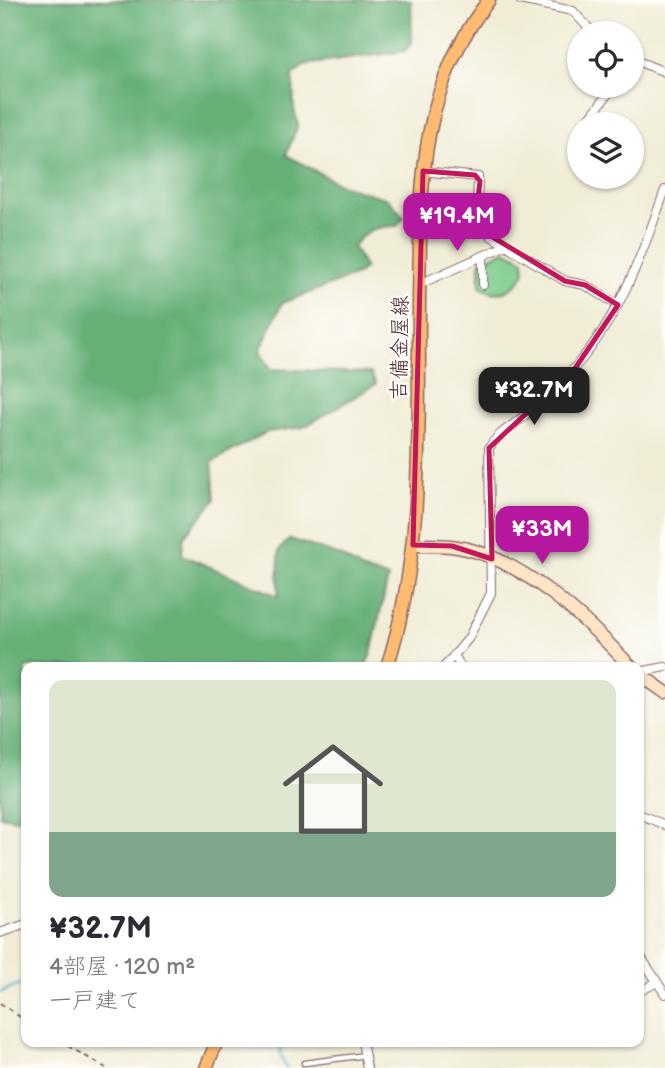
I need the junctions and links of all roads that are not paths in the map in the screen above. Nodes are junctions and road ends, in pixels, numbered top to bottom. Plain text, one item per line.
1 (489, 0) edge
2 (520, 0) edge
3 (582, 21) edge
4 (644, 64) edge
5 (665, 72) edge
6 (605, 98) edge
7 (594, 112) edge
8 (423, 171) junction
9 (665, 190) edge
10 (505, 246) junction
11 (483, 258) junction
12 (420, 284) junction
13 (483, 285) dead end
14 (618, 305) junction
15 (413, 544) junction
16 (492, 559) junction
17 (454, 655) junction
18 (388, 662) edge
19 (448, 662) edge
20 (458, 662) edge
21 (626, 662) edge
22 (665, 667) edge
23 (644, 672) edge
24 (644, 677) edge
25 (665, 692) edge
26 (644, 816) edge
27 (665, 825) edge
28 (21, 926) edge
29 (0, 933) edge
30 (644, 962) edge
31 (657, 982) junction
32 (644, 989) edge
33 (665, 994) edge
34 (215, 1047) edge
35 (364, 1047) edge
36 (367, 1055) junction
37 (304, 1063) dead end
38 (206, 1068) edge
39 (367, 1068) edge

1 - 8 main road, 吉備金屋線
2 - 3 street
4 - 5 street
6 - 7 street
8 - 10 street
8 - 12 main road, 吉備金屋線
9 - 14 street
10 - 11 street
10 - 14 street
11 - 12 street
11 - 13 street
12 - 15 main road, 吉備金屋線
14 - 16 street
15 - 16 street
15 - 18 main road, 吉備金屋線
16 - 17 street
16 - 21 street
17 - 19 street
17 - 20 street
22 - 23 street
24 - 25 street
26 - 27 street
28 - 29 street
30 - 31 street
31 - 32 street
31 - 33 street
34 - 38 main road
35 - 36 street
36 - 37 lane
36 - 39 street

